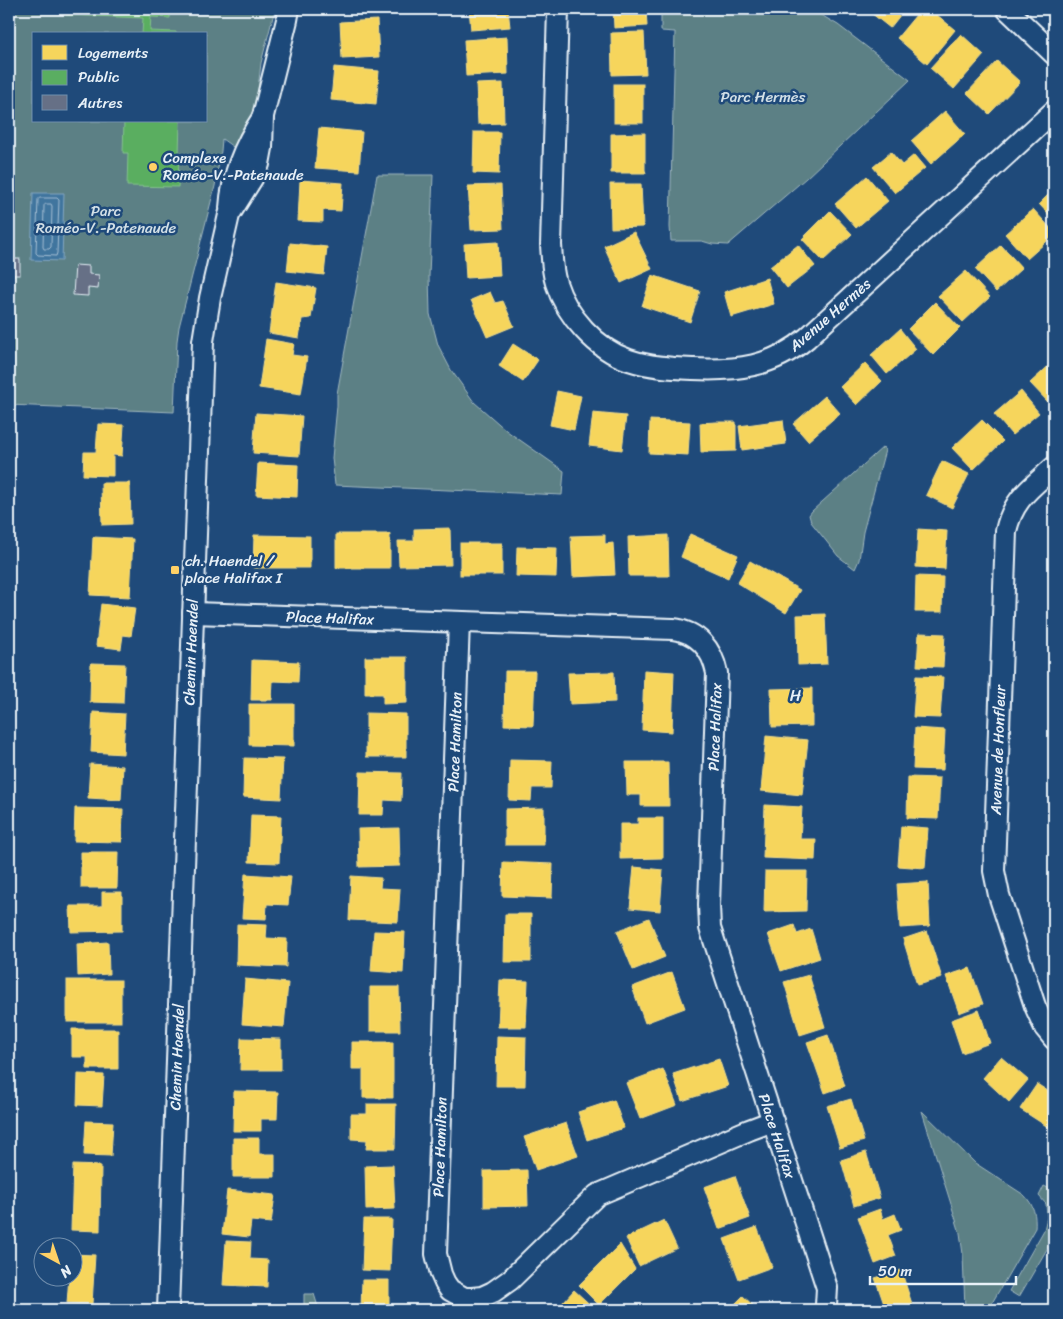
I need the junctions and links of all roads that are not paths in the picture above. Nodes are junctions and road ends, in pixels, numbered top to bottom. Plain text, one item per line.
1 (289, 9) edge
2 (558, 9) edge
3 (1007, 9) edge
4 (1054, 54) edge
5 (1054, 111) edge
6 (1054, 467) edge
7 (192, 613) junction
8 (459, 622) junction
9 (1054, 1039) edge
10 (773, 1122) junction
11 (168, 1310) edge
12 (825, 1310) edge

1 - 7 street, Chemin Haendel
2 - 5 street, Avenue Hermès
3 - 4 street
6 - 9 street, Avenue de Honfleur
7 - 8 street, Place Halifax
7 - 11 street, Chemin Haendel
8 - 10 street, Place Halifax
8 - 10 street, Place Hamilton
10 - 12 street, Place Halifax

